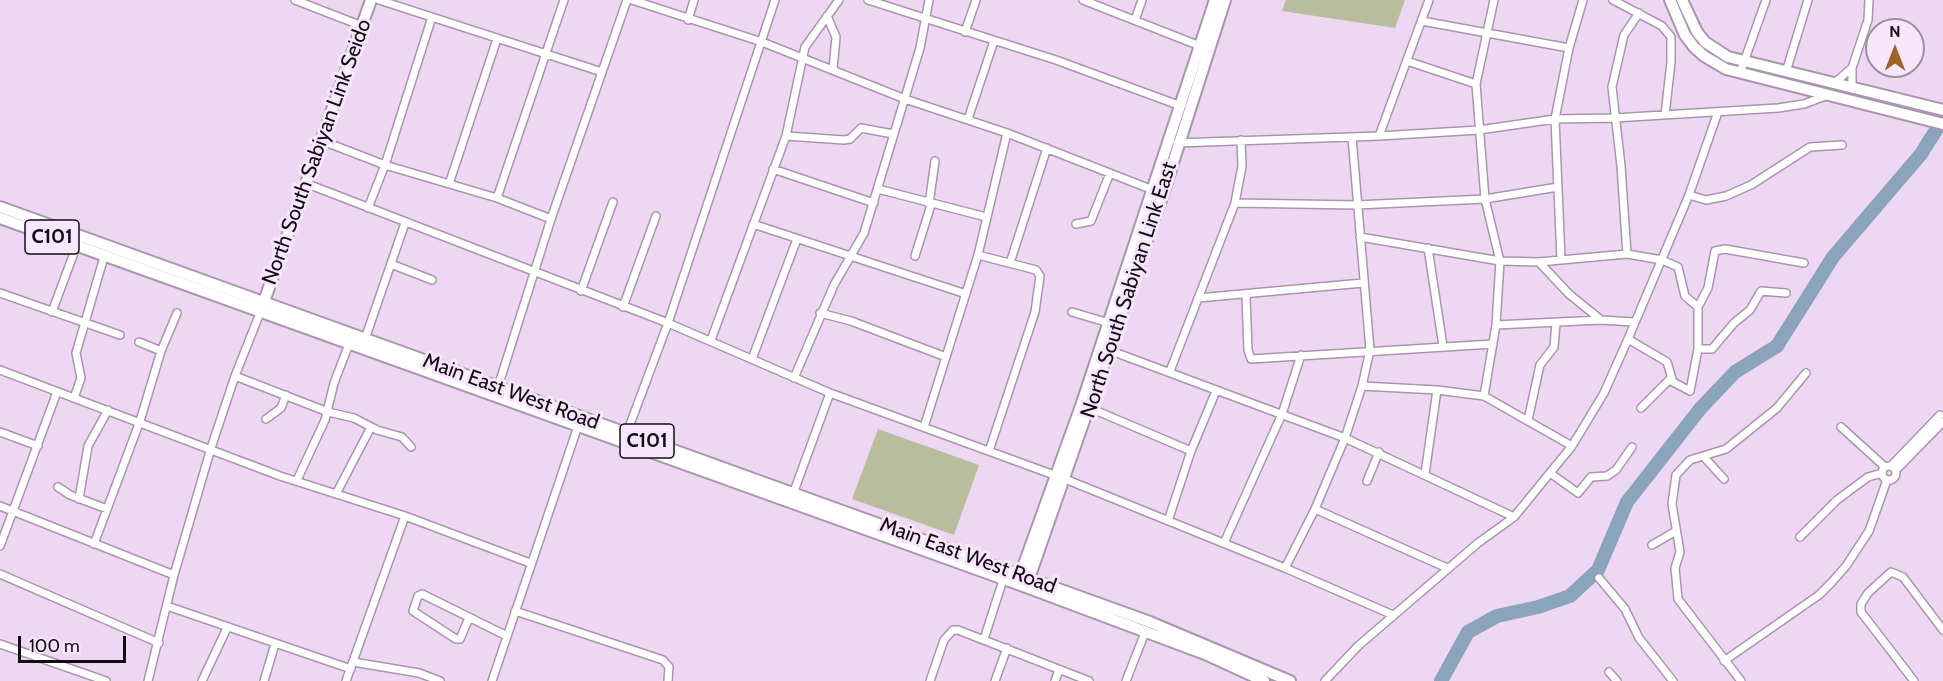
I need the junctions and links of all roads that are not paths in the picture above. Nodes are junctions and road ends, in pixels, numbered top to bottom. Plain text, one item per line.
1 (294, 0) edge
2 (372, 0) edge
3 (379, 0) edge
4 (564, 0) edge
5 (629, 0) edge
6 (694, 0) edge
7 (775, 0) edge
8 (839, 0) edge
9 (868, 0) edge
10 (928, 0) edge
11 (976, 0) edge
12 (1083, 0) edge
13 (1142, 0) edge
14 (1215, 0) edge
15 (1225, 0) edge
16 (1430, 0) edge
17 (1494, 0) edge
18 (1584, 0) edge
19 (1613, 0) edge
20 (1670, 0) edge
21 (1766, 0) edge
22 (1808, 0) edge
23 (1869, 0) edge
24 (1686, 2) edge
25 (1639, 14) junction
26 (827, 16) junction
27 (432, 17) junction
28 (925, 19) junction
29 (1214, 19) junction
30 (688, 20) junction
31 (1136, 20) junction
32 (1422, 21) junction
33 (362, 26) junction
34 (965, 32) junction
35 (1487, 32) junction
36 (497, 39) junction
37 (994, 41) junction
38 (762, 42) junction
39 (1200, 46) junction
40 (1569, 48) junction
41 (545, 54) junction
42 (801, 58) junction
43 (1407, 61) junction
44 (1742, 68) junction
45 (1851, 68) junction
46 (833, 69) junction
47 (602, 72) junction
48 (1786, 72) junction
49 (1476, 84) junction
50 (1833, 84) junction
51 (1851, 89) junction
52 (1828, 95) junction
53 (905, 99) junction
54 (1181, 106) junction
55 (1943, 110) edge
56 (1718, 112) junction
57 (1665, 115) junction
58 (1614, 118) junction
59 (968, 119) junction
60 (1555, 119) junction
61 (1943, 124) edge
62 (1479, 130) junction
63 (1007, 133) junction
64 (893, 134) junction
65 (786, 136) junction
66 (1379, 136) junction
67 (1352, 137) junction
68 (320, 140) junction
69 (1241, 140) junction
70 (1173, 142) junction
71 (1842, 145) dead end
72 (1047, 148) junction
73 (935, 161) dead end
74 (385, 165) junction
75 (773, 169) junction
76 (1110, 173) junction
77 (305, 183) junction
78 (449, 184) junction
79 (1558, 187) junction
80 (878, 189) junction
81 (1153, 190) junction
82 (1689, 195) junction
83 (497, 198) junction
84 (1485, 199) junction
85 (613, 202) dead end
86 (1235, 202) junction
87 (874, 203) junction
88 (930, 204) junction
89 (1357, 205) junction
90 (0, 207) edge
91 (368, 208) junction
92 (656, 216) dead end
93 (986, 217) junction
94 (0, 218) edge
95 (551, 219) junction
96 (405, 223) junction
97 (753, 224) junction
98 (1076, 224) dead end
99 (1360, 237) junction
100 (797, 239) junction
101 (78, 242) junction
102 (1428, 248) junction
103 (1627, 254) junction
104 (978, 255) junction
105 (915, 256) dead end
106 (104, 257) junction
107 (850, 258) junction
108 (1561, 259) junction
109 (1662, 260) junction
110 (1500, 261) junction
111 (1539, 262) junction
112 (1010, 263) junction
113 (1804, 263) dead end
114 (391, 264) junction
115 (536, 274) junction
116 (432, 280) dead end
117 (1363, 283) junction
118 (580, 291) junction
119 (0, 293) edge
120 (1786, 293) dead end
121 (966, 294) junction
122 (1246, 295) junction
123 (1198, 298) junction
124 (623, 307) junction
125 (1698, 307) junction
126 (262, 308) junction
127 (52, 312) junction
128 (1072, 312) dead end
129 (177, 313) dead end
130 (820, 313) junction
131 (1601, 320) junction
132 (83, 322) junction
133 (1634, 322) junction
134 (668, 323) junction
135 (1108, 323) junction
136 (1556, 323) junction
137 (1496, 325) junction
138 (120, 335) dead end
139 (365, 339) junction
140 (1628, 339) junction
141 (711, 340) junction
142 (139, 342) dead end
143 (349, 344) junction
144 (1493, 344) junction
145 (1443, 346) junction
146 (1104, 349) junction
147 (1698, 349) junction
148 (381, 350) junction
149 (1370, 350) junction
150 (161, 351) junction
151 (1301, 356) junction
152 (946, 357) junction
153 (752, 359) junction
154 (0, 370) edge
155 (1170, 371) junction
156 (1806, 373) dead end
157 (235, 376) junction
158 (794, 378) junction
159 (1671, 378) junction
160 (1362, 386) junction
161 (1437, 390) junction
162 (1216, 391) junction
163 (57, 392) junction
164 (497, 392) junction
165 (830, 393) junction
166 (286, 395) junction
167 (1484, 396) junction
168 (74, 398) junction
169 (1090, 408) junction
170 (1641, 408) dead end
171 (108, 410) junction
172 (328, 412) junction
173 (1282, 414) junction
174 (1941, 418) edge
175 (266, 419) dead end
176 (1528, 420) junction
177 (140, 421) junction
178 (579, 422) junction
179 (371, 427) junction
180 (924, 427) junction
181 (1841, 427) dead end
182 (0, 432) edge
183 (625, 438) junction
184 (1345, 438) junction
185 (38, 446) junction
186 (1572, 446) junction
187 (411, 447) dead end
188 (1632, 447) dead end
189 (211, 448) junction
190 (989, 451) junction
191 (1191, 451) junction
192 (1379, 452) junction
193 (1704, 457) junction
194 (1888, 469) junction
195 (1550, 473) junction
196 (1425, 474) junction
197 (1061, 478) junction
198 (1724, 479) dead end
199 (297, 480) junction
200 (1887, 480) junction
201 (1367, 481) dead end
202 (58, 487) dead end
203 (778, 493) junction
204 (336, 494) junction
205 (793, 494) junction
206 (79, 499) junction
207 (0, 506) edge
208 (107, 509) junction
209 (1315, 509) junction
210 (824, 510) junction
211 (14, 511) junction
212 (405, 516) junction
213 (1514, 517) junction
214 (1168, 521) junction
215 (1676, 531) junction
216 (1800, 537) dead end
217 (1224, 543) junction
218 (93, 544) junction
219 (1653, 545) dead end
220 (0, 546) edge
221 (530, 563) junction
222 (975, 565) junction
223 (1285, 568) junction
224 (1447, 568) junction
225 (0, 574) edge
226 (174, 575) junction
227 (1599, 578) dead end
228 (1003, 580) junction
229 (1023, 581) junction
230 (167, 606) junction
231 (515, 611) junction
232 (1393, 615) junction
233 (469, 618) junction
234 (1148, 627) junction
235 (226, 628) junction
236 (1943, 630) edge
237 (507, 636) junction
238 (984, 639) junction
239 (159, 643) junction
240 (0, 644) edge
241 (275, 644) junction
242 (1006, 648) junction
243 (1724, 661) junction
244 (352, 665) junction
245 (1059, 670) junction
246 (1609, 672) dead end
247 (97, 680) edge
248 (106, 681) edge
249 (148, 681) edge
250 (202, 681) edge
251 (264, 681) edge
252 (346, 681) edge
253 (440, 681) edge
254 (492, 681) edge
255 (668, 681) edge
256 (930, 681) edge
257 (995, 681) edge
258 (1055, 681) edge
259 (1089, 681) edge
260 (1126, 681) edge
261 (1262, 681) edge
262 (1290, 681) edge
263 (1325, 681) edge
264 (1617, 681) edge
265 (1673, 681) edge
266 (1741, 681) edge
267 (1914, 681) edge

1 - 33 street
2 - 33 main road, North South Sabiyan Link Seido
3 - 27 street
4 - 41 street
5 - 30 street
5 - 47 street
6 - 30 street
7 - 38 street
8 - 26 street
9 - 28 street
10 - 28 street
11 - 34 street
12 - 31 street
13 - 31 street
14 - 29 main road, North South Sabiyan Link East
15 - 29 main road, North South Sabiyan Link East
16 - 32 street
17 - 35 street
18 - 40 street
19 - 25 street
20 - 44 main road
21 - 44 street
22 - 48 street
23 - 45 street
24 - 44 main road
25 - 57 street
25 - 58 street
26 - 42 street
26 - 46 street
27 - 36 street
27 - 74 street
28 - 34 street
28 - 53 street
29 - 39 main road, North South Sabiyan Link East
29 - 70 main road, North South Sabiyan Link East
30 - 38 street
31 - 39 street
32 - 35 street
32 - 43 street
33 - 68 main road, North South Sabiyan Link Seido
34 - 37 street
35 - 40 street
35 - 49 street
36 - 41 street
36 - 78 street
37 - 54 street
37 - 59 street
38 - 42 street
38 - 134 street
39 - 54 main road, North South Sabiyan Link East
40 - 60 street
41 - 47 street
41 - 83 street
42 - 46 street
42 - 65 street
43 - 49 street
43 - 66 street
44 - 48 main road
44 - 52 main road
45 - 50 street
45 - 51 street
46 - 53 street
47 - 95 street
48 - 50 main road
49 - 62 street
50 - 51 main road
51 - 55 main road
52 - 56 street
52 - 61 main road
53 - 59 street
53 - 64 street
54 - 70 main road, North South Sabiyan Link East
56 - 57 street
56 - 82 street
57 - 58 street
58 - 60 street
58 - 103 street
59 - 63 street
60 - 62 street
60 - 79 street
62 - 66 street
62 - 84 street
63 - 72 street
63 - 93 street
64 - 65 street
64 - 80 street
65 - 75 street
66 - 67 street
67 - 69 street
67 - 89 street
68 - 74 street
68 - 77 main road, North South Sabiyan Link Seido
69 - 70 street
69 - 86 street
70 - 81 main road, North South Sabiyan Link East
70 - 146 main road, North South Sabiyan Link East
71 - 82 street
72 - 76 street
72 - 112 street
73 - 88 street
74 - 78 street
74 - 91 street
75 - 87 street
75 - 97 street
76 - 81 street
76 - 98 street
77 - 91 street
77 - 126 main road, North South Sabiyan Link Seido
78 - 83 street
79 - 84 street
79 - 108 street
80 - 87 street
80 - 88 street
81 - 135 main road, North South Sabiyan Link East
82 - 109 street
83 - 95 street
84 - 89 street
84 - 110 street
85 - 118 street
86 - 89 street
86 - 123 street
87 - 107 street
88 - 93 street
88 - 105 street
89 - 99 street
90 - 101 main road, Main East West Road / C101
91 - 96 street
92 - 124 street
93 - 104 street
94 - 101 main road, Main East West Road / C101
95 - 115 street
96 - 114 street
96 - 115 street
97 - 100 street
97 - 141 street
99 - 102 street
99 - 117 street
100 - 107 street
100 - 153 street
101 - 106 main road, Main East West Road / C101
101 - 126 main road, Main East West Road / C101
101 - 127 street
102 - 110 street
102 - 145 street
103 - 108 street
103 - 109 street
104 - 112 street
104 - 121 street
106 - 126 main road, Main East West Road / C101
106 - 132 street
107 - 121 street
107 - 130 street
108 - 111 street
109 - 125 street
109 - 133 street
110 - 111 street
110 - 137 street
111 - 131 street
112 - 190 street
113 - 125 street
114 - 116 street
114 - 139 street
115 - 118 street
115 - 164 street
117 - 122 street
117 - 149 street
118 - 124 street
119 - 127 street
120 - 147 street
121 - 152 street
122 - 123 street
122 - 151 street
123 - 155 street
124 - 134 street
125 - 147 street
126 - 139 main road, Main East West Road / C101
126 - 143 main road, Main East West Road / C101
126 - 157 street, North South Sabiyan Link Seido
127 - 132 street
128 - 135 street
129 - 150 street
130 - 152 street
130 - 158 street
131 - 133 street
131 - 136 street
132 - 138 street
132 - 168 street
133 - 140 street
134 - 141 street
134 - 183 street
135 - 146 main road, North South Sabiyan Link East
136 - 137 street
136 - 176 street
137 - 144 street
139 - 148 main road, Main East West Road / C101
140 - 159 street
140 - 186 street
141 - 153 street
142 - 150 street
143 - 148 main road, Main East West Road / C101
143 - 172 street
144 - 145 street
144 - 167 street
145 - 149 street
146 - 155 street
146 - 169 main road, North South Sabiyan Link East
146 - 197 main road, North South Sabiyan Link East
147 - 159 street
148 - 164 main road, Main East West Road / C101
149 - 151 street
149 - 160 street
150 - 177 street
151 - 173 street
152 - 180 street
153 - 158 street
154 - 163 street
155 - 162 street
156 - 193 street
157 - 166 street
157 - 189 street, North South Sabiyan Link Seido
158 - 165 street
159 - 170 street
160 - 161 street
160 - 184 street
161 - 167 street
161 - 196 street
162 - 173 street
162 - 191 street
163 - 168 street
163 - 185 street
164 - 178 main road, Main East West Road / C101
165 - 180 street
165 - 205 street
166 - 172 street
166 - 175 street
167 - 176 street
168 - 171 street
169 - 191 street
169 - 197 main road, North South Sabiyan Link East
171 - 177 street
171 - 206 street
172 - 179 street
172 - 199 street
173 - 184 street
173 - 217 street
174 - 194 street
176 - 186 street
177 - 189 street
177 - 208 street
178 - 183 main road, Main East West Road / C101
178 - 221 street
179 - 187 street
179 - 204 street
180 - 190 street
181 - 194 street
182 - 185 street
183 - 203 main road, Main East West Road / C101
184 - 192 street
184 - 209 street
185 - 211 street
186 - 195 street
188 - 195 street
189 - 199 street
189 - 226 street, North South Sabiyan Link Seido
190 - 197 street
191 - 214 street
192 - 196 street
192 - 201 street
193 - 198 street
193 - 215 street
194 - 200 street
194 - 200 street
194 - 216 street
195 - 213 street
196 - 213 street
197 - 214 street
197 - 229 main road, North South Sabiyan Link East
199 - 204 street
200 - 243 street
202 - 206 street
203 - 205 main road, Main East West Road / C101
203 - 210 main road, Main East West Road / C101
204 - 212 street
205 - 210 main road, Main East West Road / C101
206 - 208 street
207 - 211 street
208 - 218 street
209 - 223 street
209 - 224 street
210 - 222 main road, Main East West Road / C101
211 - 218 street
211 - 220 street
212 - 221 street
212 - 244 street
213 - 224 street
214 - 217 street
215 - 219 street
215 - 243 street
217 - 223 street
218 - 226 street
221 - 231 street
222 - 228 main road, Main East West Road / C101
222 - 229 main road, Main East West Road / C101
223 - 232 street
224 - 232 street
225 - 239 street
226 - 230 street, North South Sabiyan Link Seido
227 - 265 street
228 - 229 main road, Main East West Road / C101
228 - 238 street
229 - 234 main road, Main East West Road / C101
230 - 235 street
230 - 239 street, North South Sabiyan Link Seido
231 - 237 street
231 - 255 street
232 - 263 street
233 - 233 street
233 - 237 street
234 - 260 street
234 - 261 main road, Main East West Road / C101
234 - 262 main road, Main East West Road / C101
235 - 241 street
235 - 250 street
236 - 267 street
237 - 254 street
238 - 242 street
238 - 256 street
239 - 249 street, North South Sabiyan Link Seido
240 - 247 street
241 - 244 street
241 - 251 street
242 - 245 street
242 - 257 street
243 - 266 street
244 - 252 street
244 - 253 street
245 - 258 street
245 - 259 street
246 - 264 street
247 - 248 street

